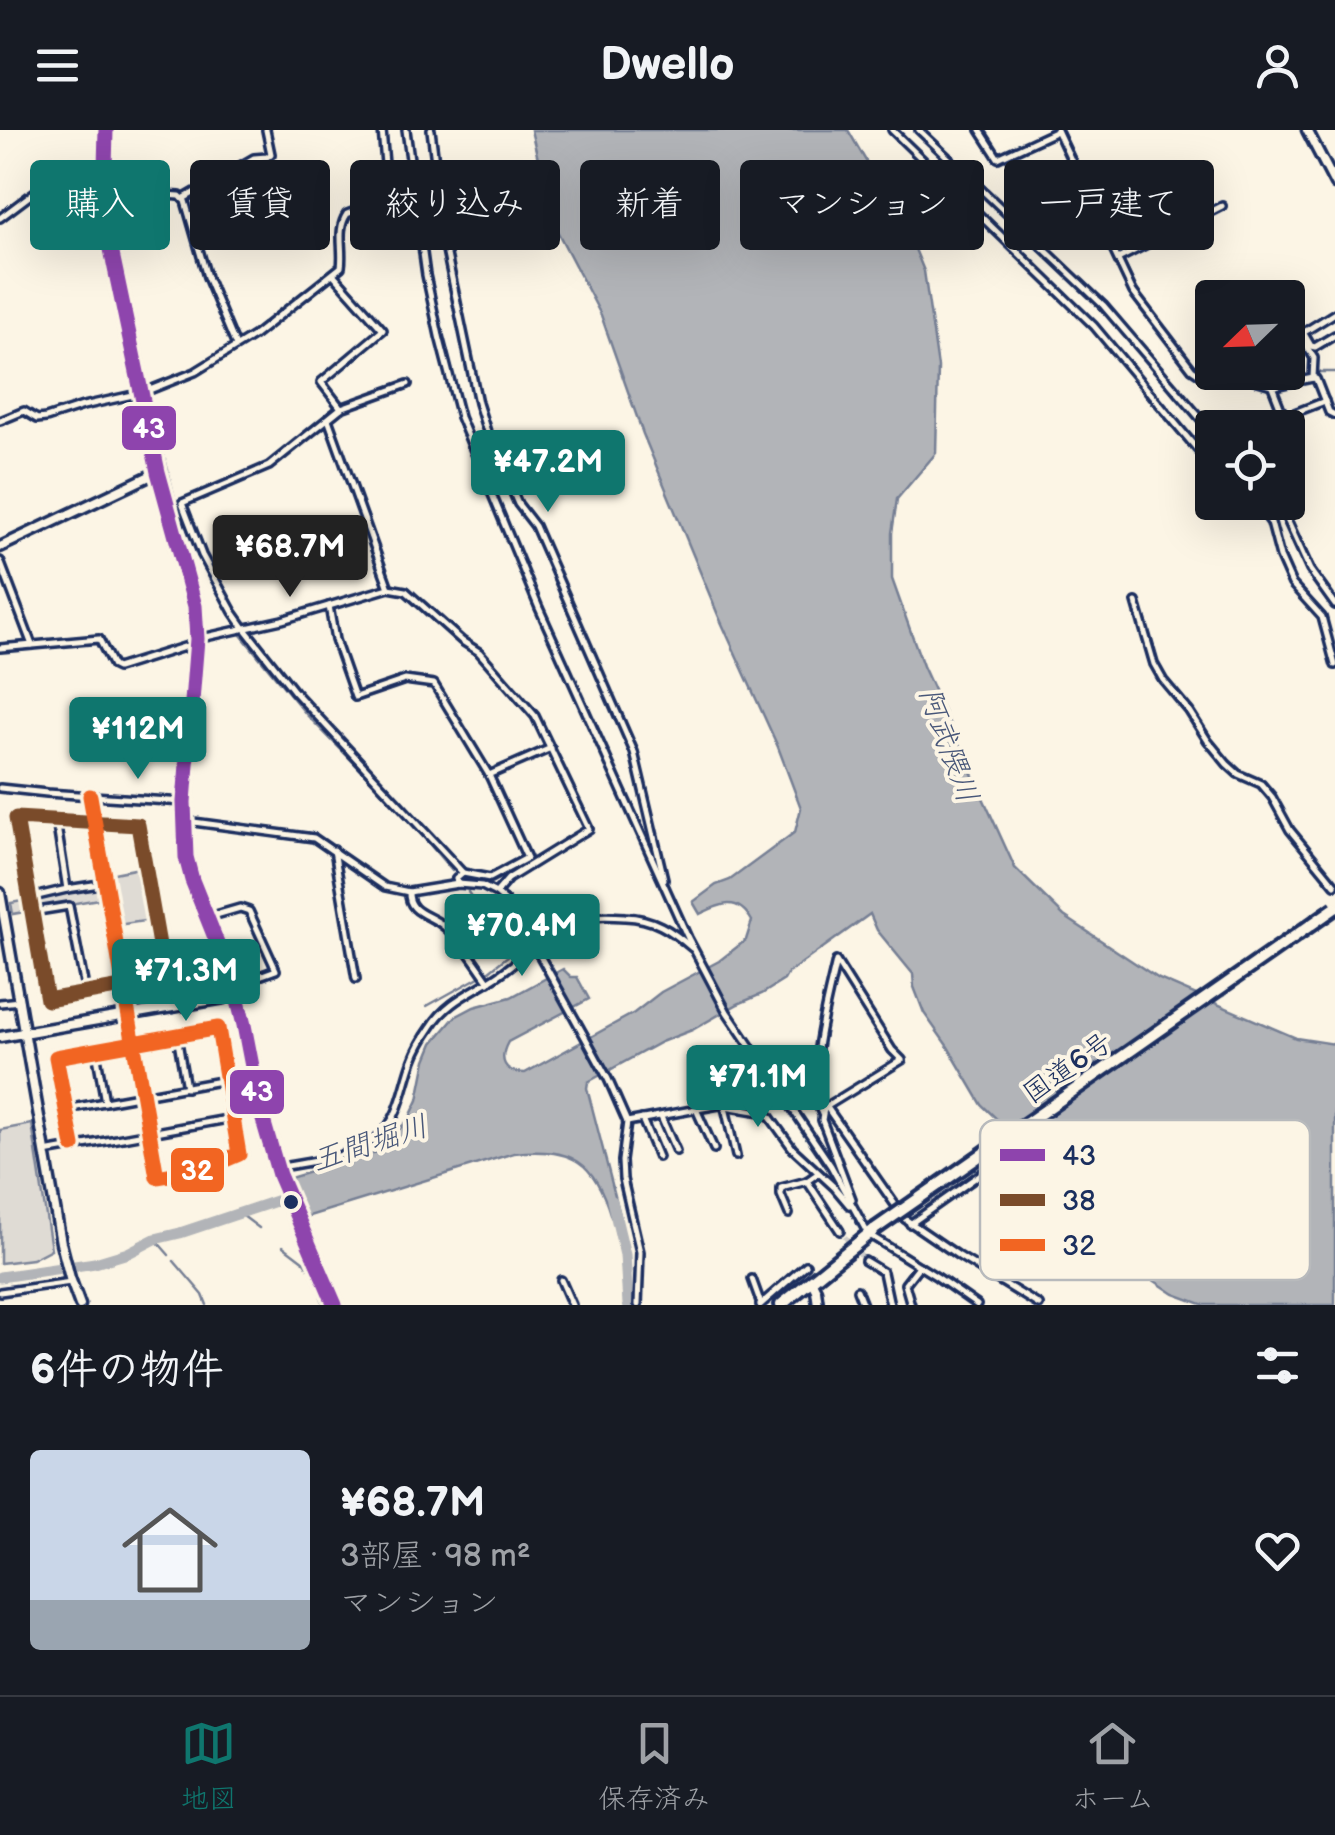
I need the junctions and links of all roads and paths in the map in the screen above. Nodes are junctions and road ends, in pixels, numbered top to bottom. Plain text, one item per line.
1 (106, 130) edge
2 (266, 130) edge
3 (382, 130) edge
4 (406, 130) edge
5 (430, 130) edge
6 (892, 130) edge
7 (919, 130) edge
8 (980, 130) edge
9 (1057, 130) edge
10 (1307, 130) edge
11 (105, 160) edge
12 (1335, 184) edge
13 (170, 195) edge
14 (30, 196) edge
15 (183, 199) junction
16 (1222, 206) dead end
17 (0, 218) edge
18 (111, 250) edge
19 (1118, 259) junction
20 (334, 275) junction
21 (1335, 313) edge
22 (1305, 332) edge
23 (1335, 335) edge
24 (1305, 339) edge
25 (1305, 341) edge
26 (236, 346) junction
27 (1195, 371) edge
28 (1313, 378) junction
29 (1305, 380) edge
30 (408, 384) dead end
31 (1274, 390) edge
32 (142, 393) junction
33 (1325, 402) junction
34 (342, 408) junction
35 (1195, 412) edge
36 (1335, 415) edge
37 (328, 419) junction
38 (0, 422) edge
39 (1195, 446) edge
40 (158, 472) junction
41 (1269, 520) edge
42 (1287, 520) edge
43 (0, 547) edge
44 (0, 561) edge
45 (389, 588) junction
46 (1136, 602) dead end
47 (1335, 605) edge
48 (329, 606) junction
49 (245, 629) junction
50 (197, 641) junction
51 (32, 645) junction
52 (0, 648) edge
53 (1335, 665) edge
54 (551, 748) junction
55 (489, 775) junction
56 (0, 788) edge
57 (90, 796) junction
58 (184, 802) junction
59 (56, 820) junction
60 (183, 821) junction
61 (95, 823) junction
62 (334, 850) junction
63 (463, 874) junction
64 (106, 883) junction
65 (458, 884) junction
66 (1335, 885) edge
67 (67, 889) junction
68 (409, 892) junction
69 (0, 893) edge
70 (496, 893) junction
71 (669, 897) junction
72 (29, 898) junction
73 (1335, 908) edge
74 (32, 912) junction
75 (208, 918) junction
76 (536, 950) junction
77 (695, 951) junction
78 (202, 973) dead end
79 (165, 978) junction
80 (356, 979) dead end
81 (488, 982) junction
82 (124, 986) junction
83 (234, 986) junction
84 (86, 993) junction
85 (236, 996) junction
86 (20, 1001) junction
87 (0, 1004) edge
88 (130, 1015) junction
89 (25, 1033) junction
90 (177, 1035) junction
91 (0, 1038) edge
92 (134, 1043) junction
93 (96, 1050) junction
94 (226, 1080) junction
95 (186, 1088) junction
96 (142, 1095) junction
97 (105, 1102) junction
98 (826, 1106) junction
99 (724, 1107) junction
100 (66, 1109) junction
101 (696, 1109) junction
102 (822, 1114) junction
103 (661, 1116) junction
104 (233, 1118) junction
105 (642, 1119) junction
106 (1031, 1120) edge
107 (626, 1122) junction
108 (149, 1134) junction
109 (73, 1146) junction
110 (714, 1149) dead end
111 (676, 1151) dead end
112 (45, 1152) junction
113 (736, 1156) dead end
114 (980, 1156) edge
115 (658, 1157) dead end
116 (278, 1171) junction
117 (818, 1173) junction
118 (980, 1175) edge
119 (807, 1181) junction
120 (788, 1214) dead end
121 (858, 1216) junction
122 (910, 1224) junction
123 (840, 1231) tunnel mouth
124 (872, 1231) junction
125 (865, 1261) tunnel mouth
126 (806, 1265) dead end
127 (919, 1266) junction
128 (980, 1268) edge
129 (752, 1279) dead end
130 (70, 1280) junction
131 (561, 1280) dead end
132 (811, 1280) junction
133 (1000, 1280) edge
134 (857, 1290) dead end
135 (0, 1292) edge
136 (761, 1304) edge
137 (80, 1305) edge
138 (335, 1305) edge
139 (572, 1305) edge
140 (638, 1305) edge
141 (781, 1305) edge
142 (818, 1305) edge
143 (863, 1305) edge
144 (890, 1305) edge
145 (910, 1305) edge
146 (977, 1305) edge
147 (1040, 1305) edge

1 - 11 street
2 - 15 street
3 - 20 street
4 - 71 street
5 - 71 street
6 - 39 street
7 - 35 street
8 - 9 street
9 - 19 street
10 - 12 street
13 - 15 street
14 - 17 street
15 - 26 street
16 - 19 street
18 - 32 street
19 - 27 street
20 - 26 street
20 - 34 street
21 - 22 street
23 - 24 street
25 - 28 street
26 - 32 street
28 - 29 street
28 - 33 street
30 - 34 street
31 - 33 street
32 - 38 street
32 - 40 street
33 - 36 street
34 - 37 street
37 - 45 street
37 - 49 street
40 - 43 street
40 - 50 street
41 - 53 street
42 - 47 street
44 - 51 street
45 - 48 street
45 - 54 street
46 - 66 street
48 - 49 street
48 - 55 street
49 - 50 street
49 - 63 street
50 - 51 street
50 - 58 street
51 - 52 street
54 - 55 street
54 - 70 street
55 - 63 street
56 - 57 street
57 - 58 street
57 - 61 street
58 - 60 street
59 - 61 street
59 - 67 street
59 - 72 street
60 - 62 street
60 - 75 street
61 - 64 street
61 - 79 street
62 - 68 street
62 - 80 street
63 - 65 street
64 - 67 street
64 - 82 street
65 - 68 street
65 - 70 street
67 - 72 street
68 - 81 street
69 - 86 street
70 - 76 street
71 - 77 street
72 - 74 street
73 - 106 highway, 国道6号, bridge
74 - 84 street
74 - 84 street
75 - 83 street
75 - 83 street
76 - 77 street
76 - 81 street
76 - 107 street
77 - 121 street
78 - 79 street
79 - 82 street
81 - 116 street
82 - 84 street
82 - 88 street
83 - 85 street
85 - 88 street
85 - 116 street
86 - 87 street
86 - 89 street
88 - 89 street
88 - 92 street
89 - 91 street
89 - 112 street
90 - 92 street
90 - 94 street
90 - 95 street
92 - 93 street
92 - 96 street
93 - 97 street
93 - 100 street
94 - 95 street
94 - 104 street
95 - 96 street
96 - 97 street
96 - 108 street
97 - 100 street
98 - 102 street
98 - 102 street
98 - 122 street
99 - 101 street
99 - 113 street
99 - 117 street
100 - 109 street
101 - 103 street
101 - 110 street
102 - 121 street
103 - 105 street
103 - 111 street
104 - 108 street
104 - 108 street
105 - 107 street
105 - 115 street
107 - 140 street
108 - 109 street
109 - 112 street
112 - 130 street
114 - 124 highway, 国道6号, bridge
116 - 138 street
117 - 119 street
117 - 121 street
118 - 122 street
119 - 120 street
119 - 123 street
121 - 124 street
122 - 128 street
124 - 127 street
124 - 132 highway, 国道6号
125 - 144 street
126 - 136 street
127 - 145 street
127 - 146 street
129 - 136 street
130 - 135 street
130 - 137 street
131 - 139 street
132 - 141 highway, 国道6号
132 - 142 street
133 - 147 street
134 - 143 street

